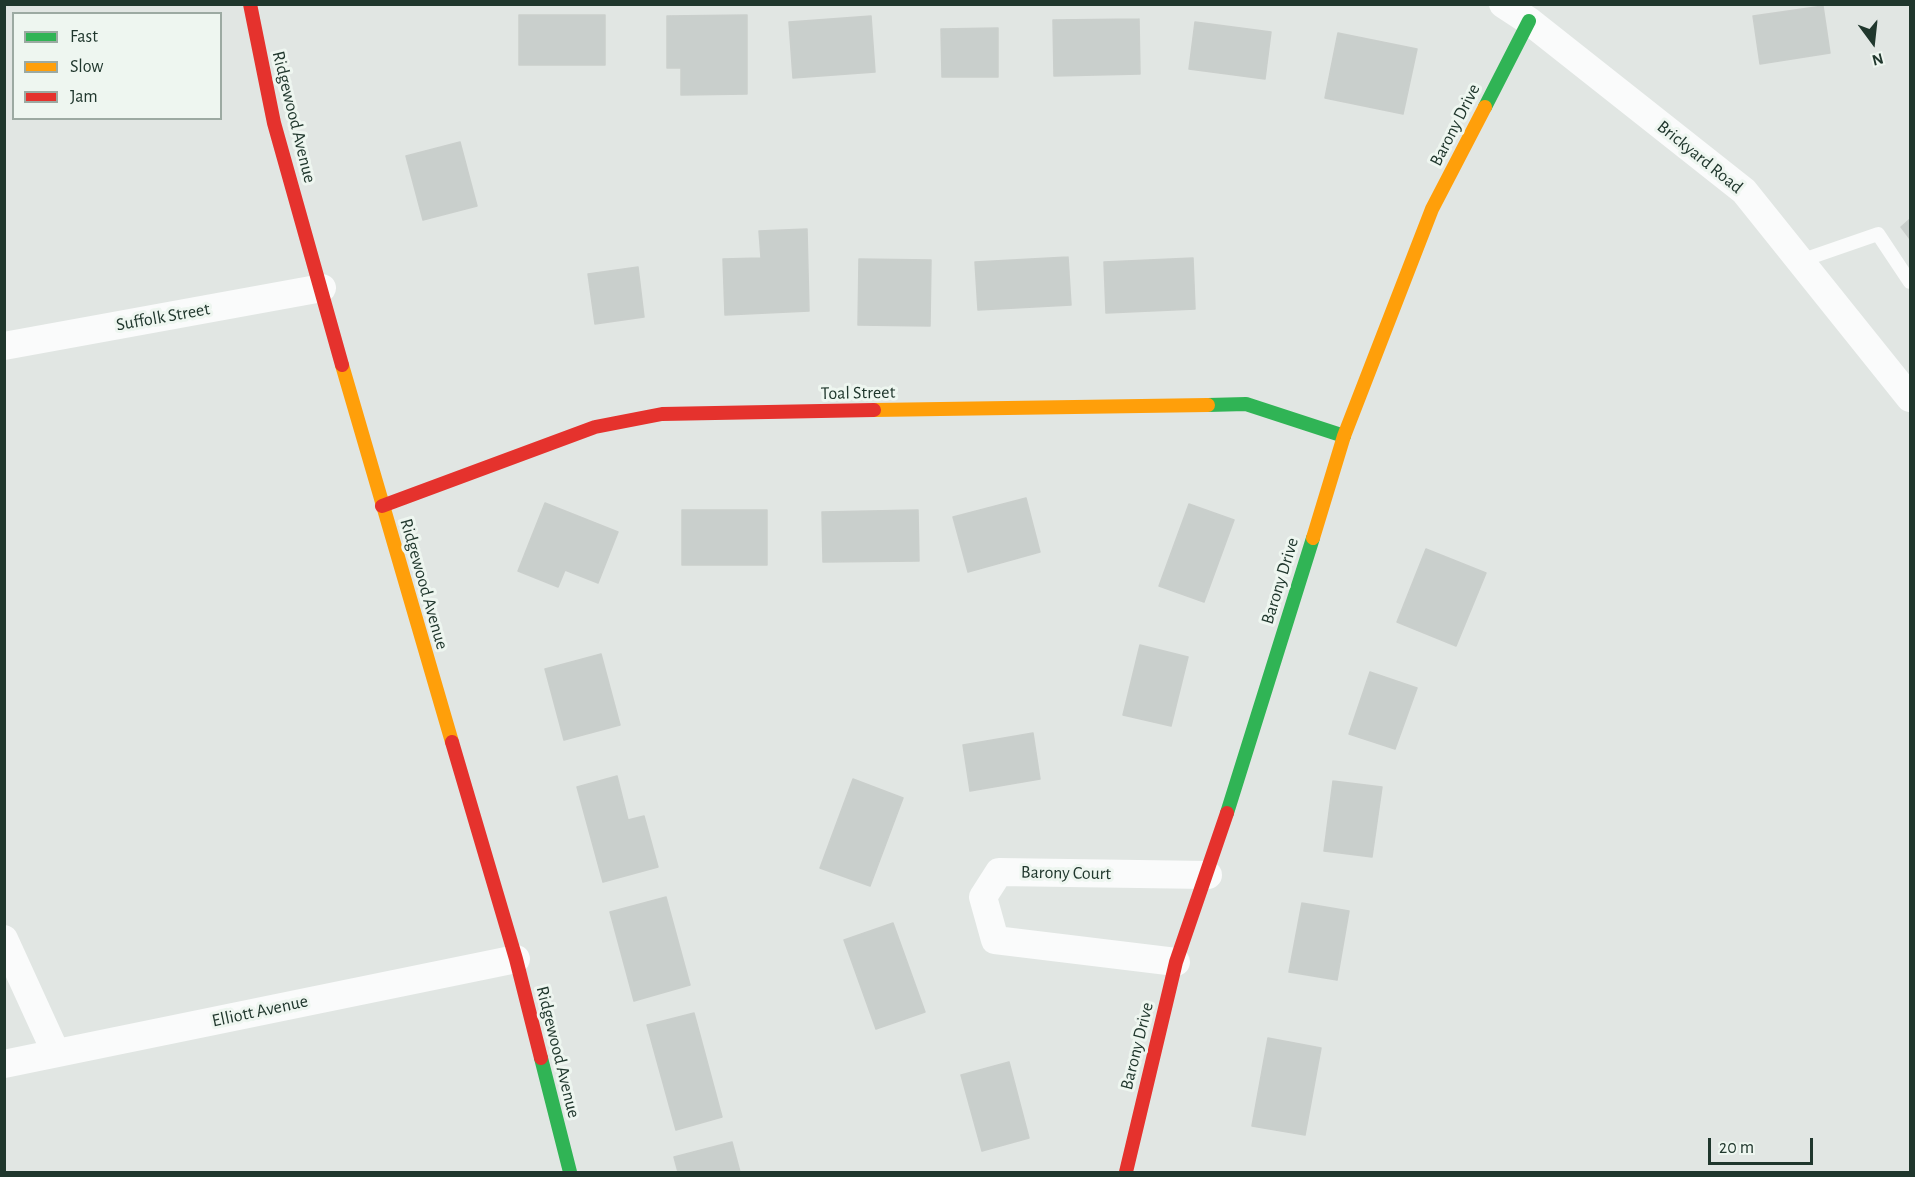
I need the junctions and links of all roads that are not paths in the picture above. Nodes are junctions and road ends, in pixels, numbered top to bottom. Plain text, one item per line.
1 (250, 4) edge
2 (1503, 4) edge
3 (1529, 21) junction
4 (1800, 261) junction
5 (1911, 282) edge
6 (322, 288) junction
7 (4, 346) edge
8 (1911, 398) edge
9 (1344, 436) junction
10 (382, 506) junction
11 (1208, 875) junction
12 (4, 939) edge
13 (516, 959) junction
14 (1176, 962) junction
15 (56, 1053) junction
16 (4, 1064) edge
17 (570, 1173) edge
18 (1126, 1173) edge

1 - 6 street, Ridgewood Avenue
2 - 3 street, Brickyard Road
3 - 4 street, Brickyard Road
3 - 9 street, Barony Drive
4 - 5 lane
4 - 8 street, Brickyard Road
6 - 7 street, Suffolk Street
6 - 10 street, Ridgewood Avenue
9 - 10 street, Toal Street
9 - 11 street, Barony Drive
10 - 13 street, Ridgewood Avenue
11 - 14 street, Barony Drive
11 - 14 street, Barony Court
12 - 15 street
13 - 15 street, Elliott Avenue
13 - 17 street, Ridgewood Avenue
14 - 18 street, Barony Drive
15 - 16 street, Elliott Avenue

